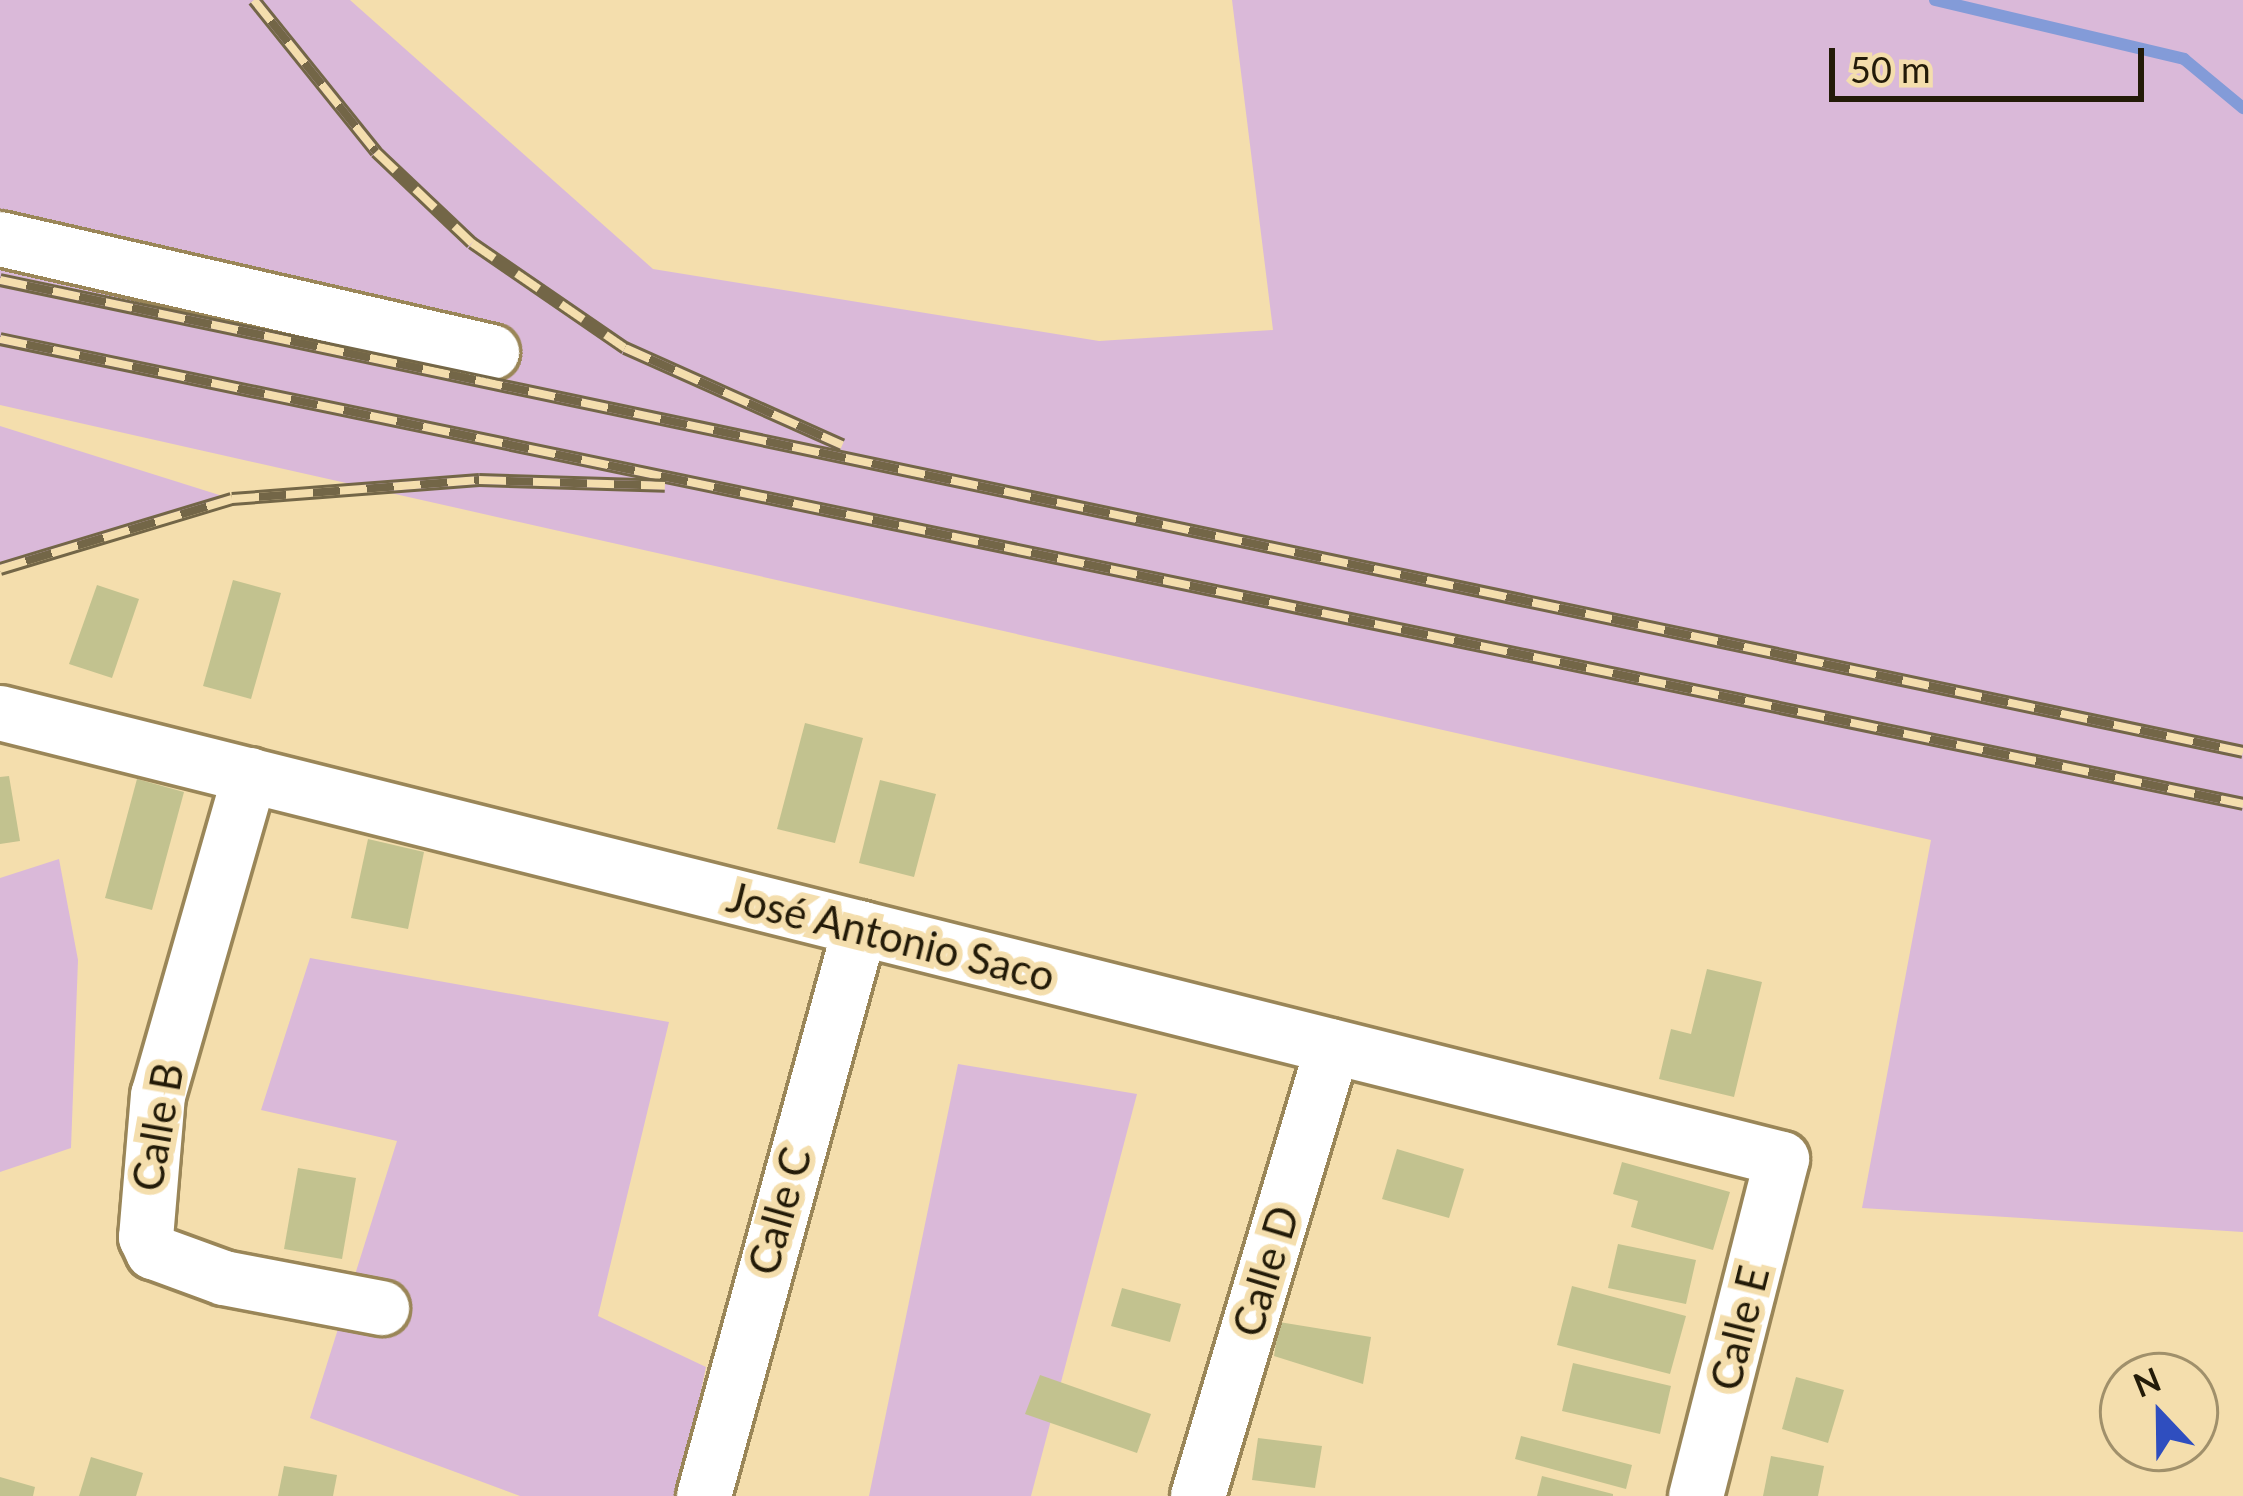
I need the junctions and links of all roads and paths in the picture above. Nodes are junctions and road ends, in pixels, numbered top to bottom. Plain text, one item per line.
1 (0, 239) edge
2 (492, 352) dead end
3 (2, 714) edge
4 (250, 775) junction
5 (860, 928) junction
6 (1333, 1047) junction
7 (1782, 1159) joint
8 (382, 1308) dead end
9 (704, 1496) edge
10 (1198, 1496) edge
11 (1696, 1496) edge

1 - 2 street
3 - 4 street, José Antonio Saco
4 - 5 street, José Antonio Saco
4 - 8 street, Calle B
5 - 6 street, José Antonio Saco
5 - 9 street, Calle C
6 - 7 street, José Antonio Saco
6 - 10 street, Calle D
7 - 11 street, Calle E

